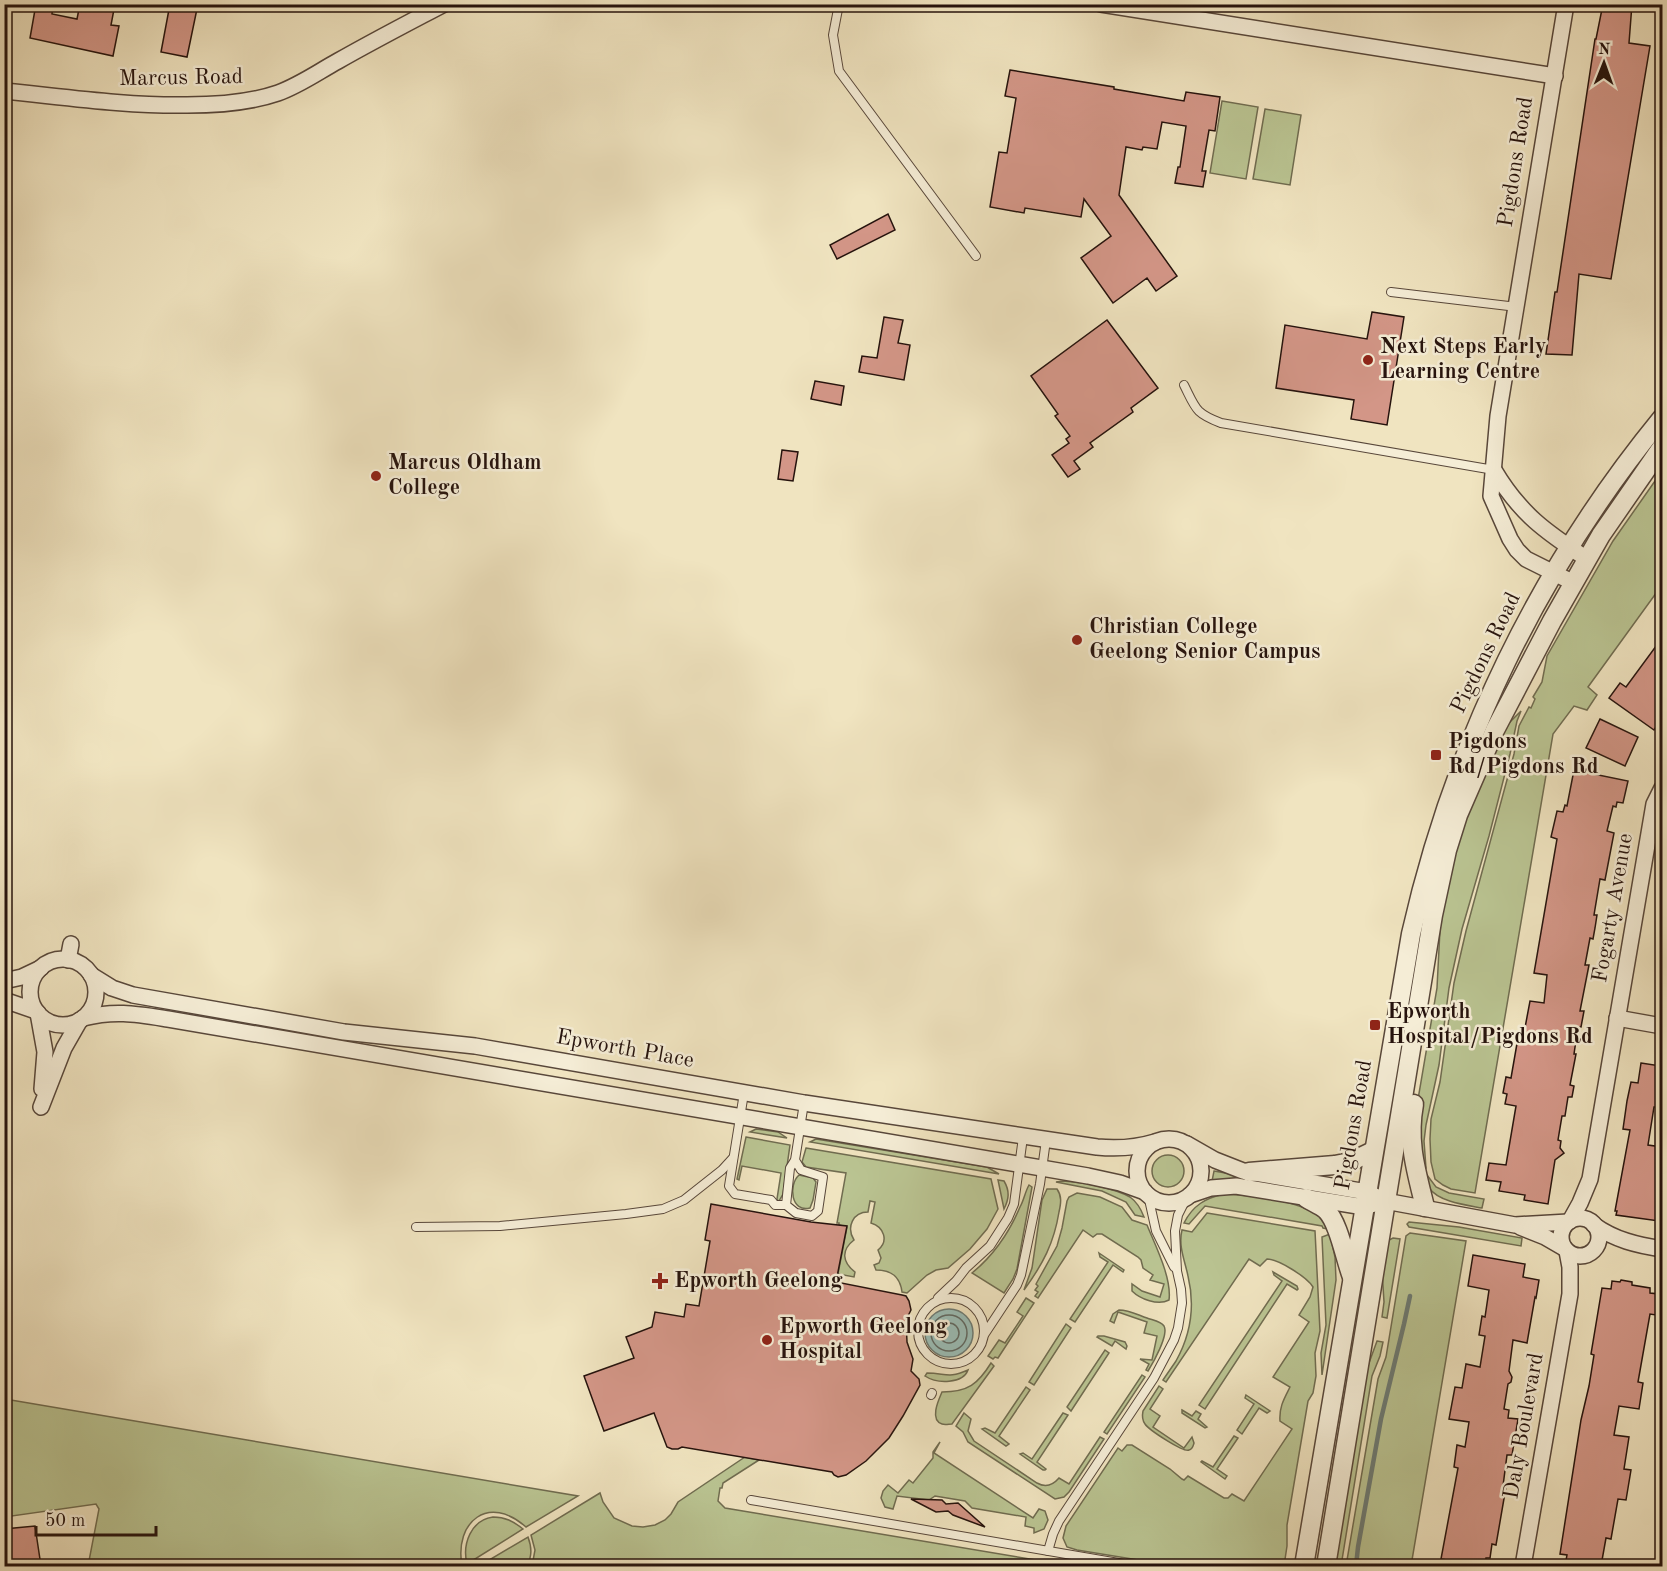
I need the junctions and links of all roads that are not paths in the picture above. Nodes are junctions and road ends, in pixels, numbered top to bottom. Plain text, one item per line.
1 (444, 4) edge
2 (839, 4) edge
3 (1101, 4) edge
4 (1566, 4) edge
5 (1555, 76) junction
6 (4, 91) edge
7 (976, 256) dead end
8 (1391, 292) dead end
9 (1517, 307) junction
10 (1184, 385) dead end
11 (1662, 417) edge
12 (1662, 447) edge
13 (1494, 470) junction
14 (1569, 547) junction
15 (1587, 559) junction
16 (1553, 572) junction
17 (1574, 583) junction
18 (1662, 788) edge
19 (1433, 915) junction
20 (71, 944) dead end
21 (68, 960) junction
22 (42, 968) junction
23 (91, 975) junction
24 (4, 981) edge
25 (4, 1000) edge
26 (37, 1012) junction
27 (1617, 1018) junction
28 (82, 1019) junction
29 (1662, 1026) edge
30 (744, 1093) junction
31 (804, 1103) junction
32 (740, 1117) junction
33 (800, 1127) junction
34 (1023, 1137) junction
35 (1046, 1140) junction
36 (1155, 1142) junction
37 (1187, 1144) junction
38 (1373, 1151) junction
39 (733, 1158) junction
40 (795, 1160) junction
41 (1020, 1165) junction
42 (1041, 1168) junction
43 (1249, 1172) junction
44 (1590, 1179) junction
45 (1146, 1194) junction
46 (1188, 1196) junction
47 (1306, 1198) junction
48 (1365, 1200) junction
49 (1385, 1201) junction
50 (786, 1205) junction
51 (1425, 1207) junction
52 (1569, 1222) junction
53 (1594, 1224) junction
54 (1515, 1225) junction
55 (416, 1227) dead end
56 (1637, 1245) junction
57 (1566, 1249) junction
58 (1662, 1249) edge
59 (1591, 1252) junction
60 (1177, 1271) junction
61 (1352, 1278) junction
62 (1570, 1294) junction
63 (932, 1303) junction
64 (984, 1335) junction
65 (751, 1500) dead end
66 (1048, 1551) junction
67 (1136, 1566) edge
68 (1304, 1566) edge
69 (1326, 1566) edge
70 (1523, 1566) edge

1 - 6 street, Marcus Road
2 - 7 lane
3 - 5 street
4 - 5 street, Pigdons Road
5 - 9 street, Pigdons Road
8 - 9 lane
9 - 13 street, Pigdons Road
10 - 13 lane
11 - 14 street, Pigdons Road
12 - 15 street, Pigdons Road
13 - 14 street
13 - 16 street, Pigdons Road
14 - 15 street
14 - 16 street, Pigdons Road
15 - 17 street, Pigdons Road
16 - 17 street, Pigdons Road
16 - 38 street, Pigdons Road
17 - 19 street, Pigdons Road
18 - 27 street, Fogarty Avenue
19 - 49 street, Pigdons Road
19 - 51 street
20 - 21 street
21 - 22 street
21 - 23 street
22 - 24 street
22 - 26 street
23 - 28 street
23 - 30 street, Epworth Place
25 - 26 street
26 - 28 street
26 - 28 street
27 - 29 street
27 - 44 street, Fogarty Avenue
28 - 32 street
30 - 31 street, Epworth Place
30 - 32 lane
31 - 33 lane
31 - 34 street, Epworth Place
32 - 33 street
32 - 39 lane
33 - 40 lane
33 - 41 street
34 - 35 street, Epworth Place
34 - 41 lane
35 - 36 street, Epworth Place
35 - 42 lane
36 - 37 street
36 - 45 street
37 - 43 street
37 - 46 street
38 - 43 street
38 - 48 street, Pigdons Road
39 - 50 lane
39 - 55 lane
40 - 50 lane
40 - 50 lane
41 - 42 street
41 - 63 lane
42 - 45 street
42 - 64 lane
43 - 48 street
44 - 52 street
44 - 53 street
45 - 46 street
45 - 60 lane
46 - 47 street
46 - 60 lane
47 - 48 street
47 - 61 street
48 - 49 street
48 - 61 street, Pigdons Road
49 - 51 street
49 - 69 street, Pigdons Road
51 - 54 street
52 - 53 street
52 - 54 street
52 - 57 street
53 - 56 street
53 - 59 street
54 - 57 street
56 - 58 street
56 - 59 street
57 - 59 street
57 - 62 street, Daly Boulevard
59 - 62 street, Daly Boulevard
60 - 66 lane
61 - 68 street, Pigdons Road
62 - 70 street, Daly Boulevard
63 - 64 lane
63 - 64 lane
65 - 66 lane
66 - 67 lane

